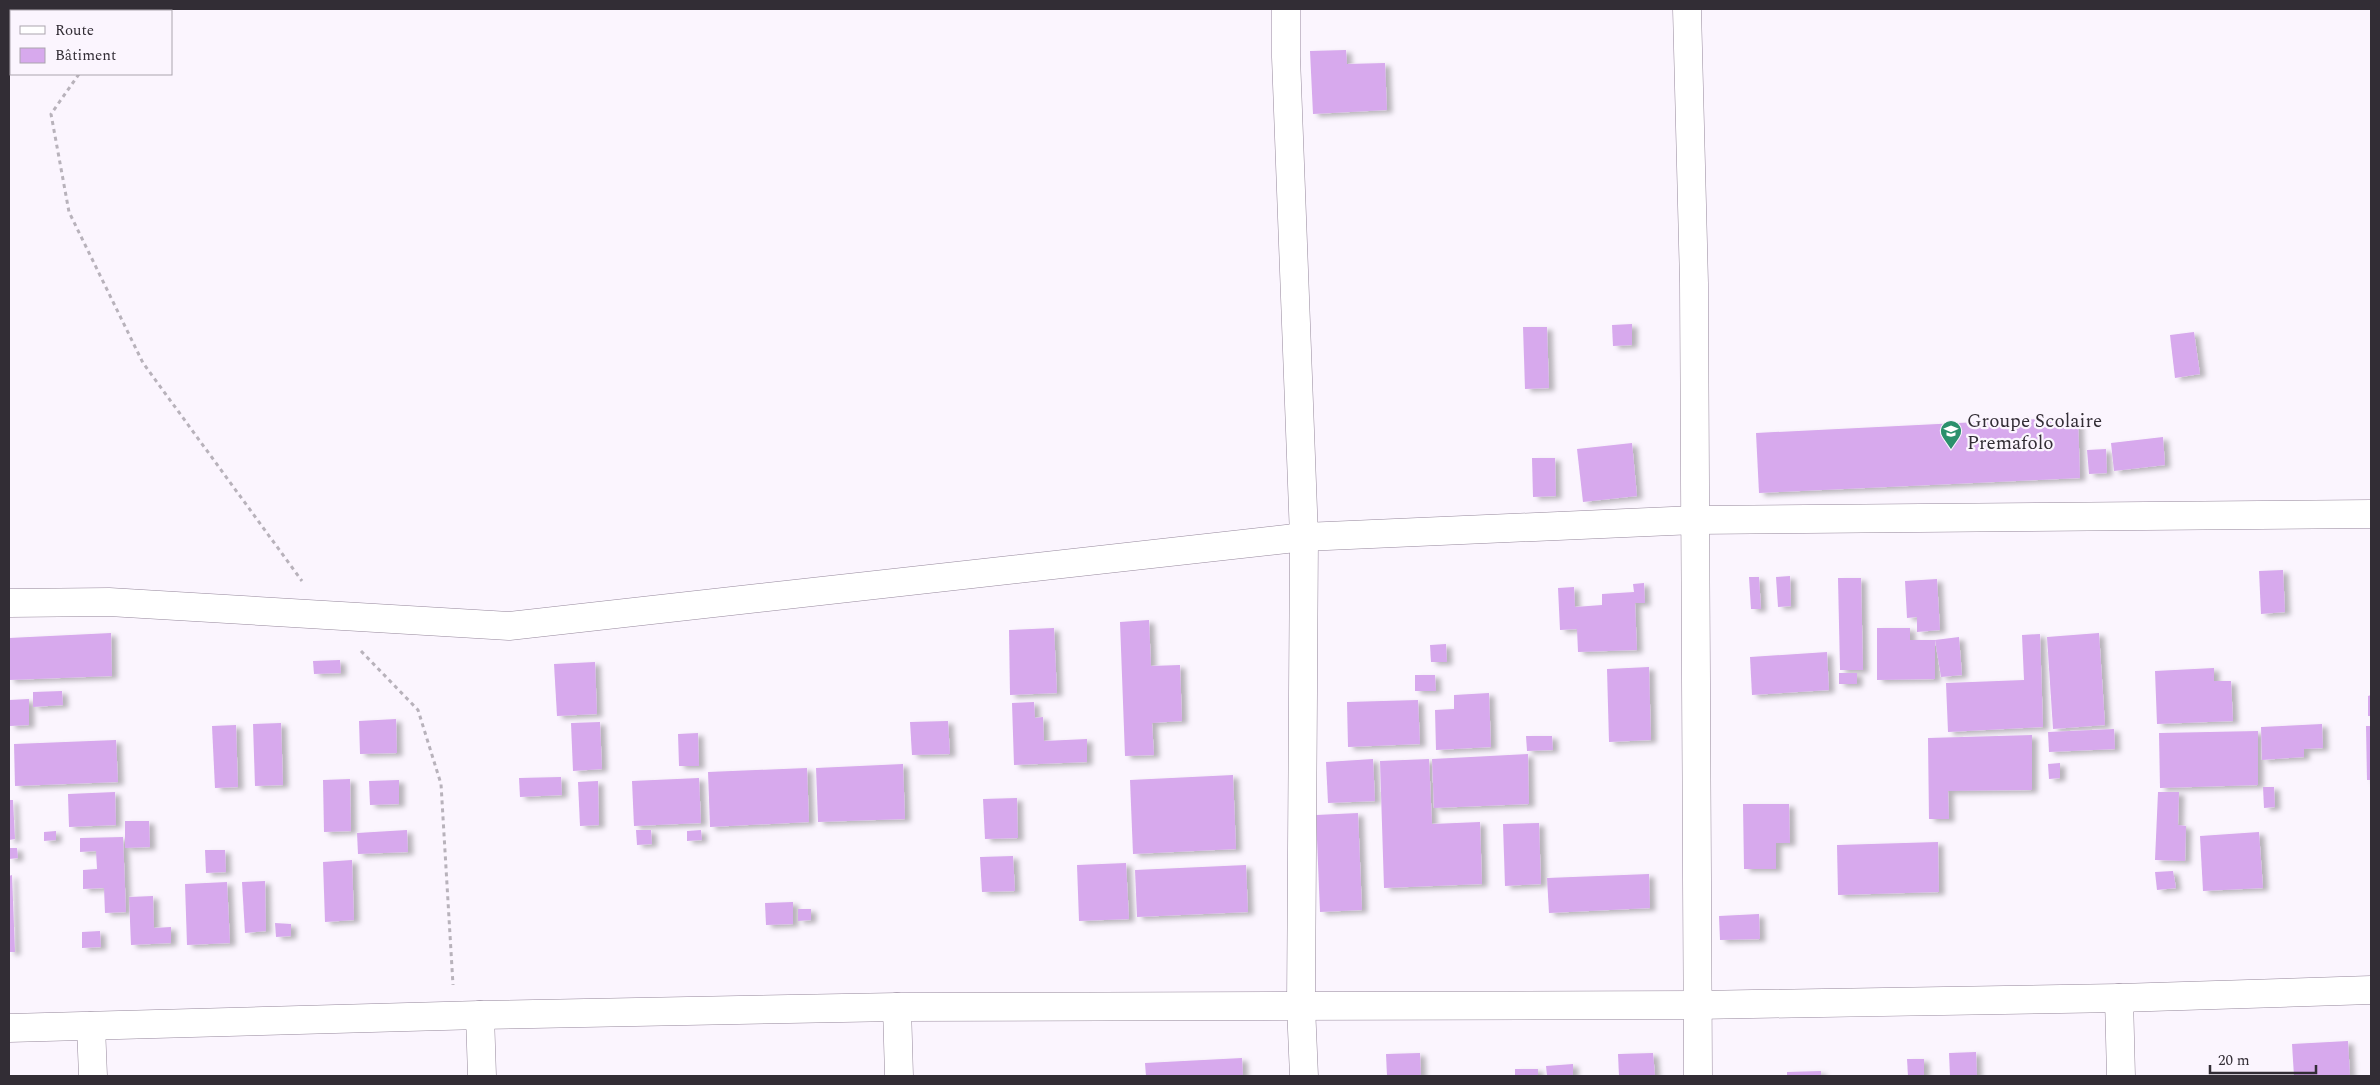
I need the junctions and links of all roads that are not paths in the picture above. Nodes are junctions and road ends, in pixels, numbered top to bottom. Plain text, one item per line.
1 (1286, 9) edge
2 (1687, 9) edge
3 (2371, 514) edge
4 (1695, 520) junction
5 (1304, 537) junction
6 (9, 603) edge
7 (2371, 990) edge
8 (2119, 998) junction
9 (1697, 1005) junction
10 (1301, 1006) junction
11 (897, 1007) junction
12 (467, 1015) junction
13 (91, 1026) junction
14 (9, 1028) edge
15 (93, 1076) edge
16 (482, 1076) edge
17 (900, 1076) edge
18 (1304, 1076) edge
19 (1698, 1076) edge
20 (2121, 1076) edge

1 - 5 street
2 - 4 street
3 - 4 street
4 - 5 street
4 - 9 street
5 - 6 street
5 - 10 street
7 - 8 street
8 - 9 street
8 - 20 street
9 - 10 street
9 - 19 street
10 - 11 street
10 - 18 street
11 - 12 street
11 - 17 street
12 - 13 street
12 - 16 street
13 - 14 street
13 - 15 street

